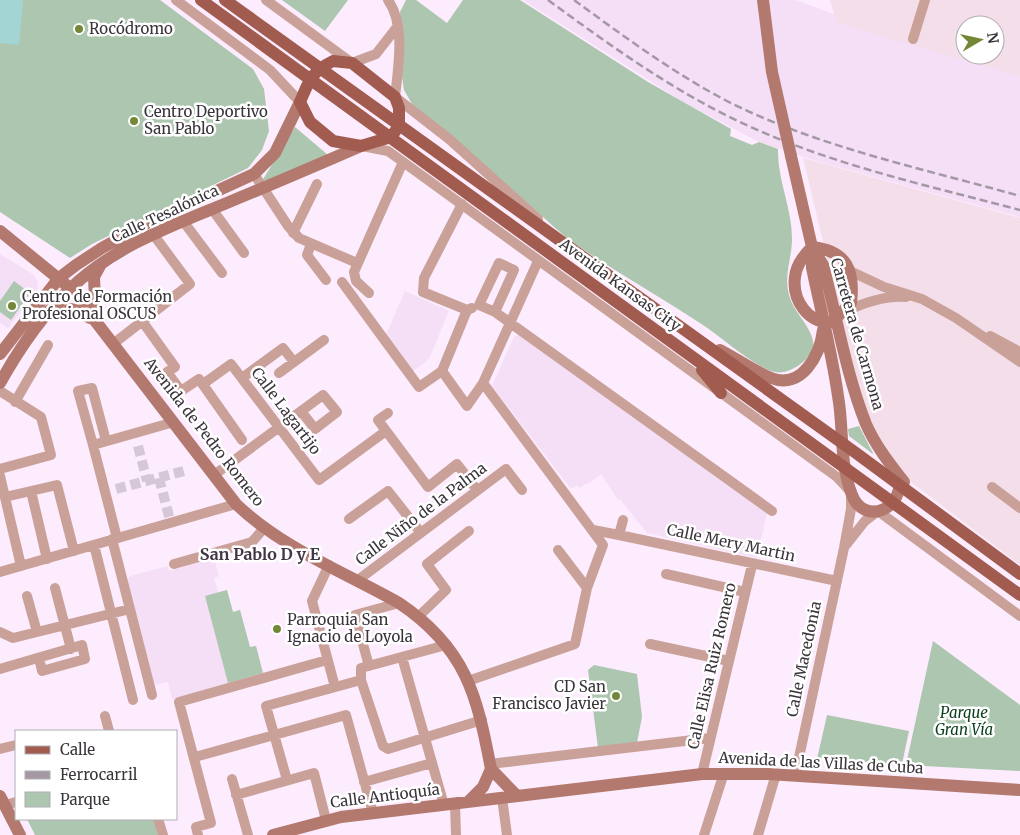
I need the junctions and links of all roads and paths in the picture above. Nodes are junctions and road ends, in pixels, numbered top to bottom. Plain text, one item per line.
1 (177, 0) edge
2 (201, 0) edge
3 (225, 0) edge
4 (266, 0) edge
5 (388, 0) edge
6 (763, 0) edge
7 (925, 0) edge
8 (397, 27) junction
9 (914, 39) dead end
10 (352, 63) junction
11 (319, 68) junction
12 (310, 79) junction
13 (396, 97) junction
14 (300, 102) junction
15 (399, 126) junction
16 (391, 137) junction
17 (361, 146) junction
18 (403, 162) junction
19 (254, 174) junction
20 (317, 184) dead end
21 (262, 188) junction
22 (462, 204) junction
23 (212, 209) junction
24 (183, 221) junction
25 (150, 229) junction
26 (0, 231) edge
27 (293, 233) junction
28 (311, 244) junction
29 (568, 246) junction
30 (812, 247) junction
31 (244, 253) dead end
32 (538, 261) junction
33 (357, 264) junction
34 (100, 265) junction
35 (850, 271) junction
36 (222, 273) dead end
37 (59, 278) junction
38 (326, 280) dead end
39 (342, 282) dead end
40 (70, 288) junction
41 (370, 293) dead end
42 (922, 299) junction
43 (479, 305) junction
44 (468, 310) junction
45 (495, 312) junction
46 (48, 313) junction
47 (841, 315) junction
48 (142, 321) junction
49 (96, 322) junction
50 (510, 322) junction
51 (824, 323) junction
52 (966, 325) junction
53 (684, 331) junction
54 (324, 340) dead end
55 (114, 344) junction
56 (48, 345) dead end
57 (1020, 352) edge
58 (0, 354) edge
59 (692, 358) junction
60 (294, 362) junction
61 (1020, 362) edge
62 (442, 371) junction
63 (279, 374) dead end
64 (242, 378) junction
65 (0, 383) edge
66 (483, 383) junction
67 (204, 384) junction
68 (0, 391) edge
69 (721, 393) junction
70 (16, 402) junction
71 (301, 411) dead end
72 (388, 413) dead end
73 (174, 422) junction
74 (280, 426) junction
75 (386, 431) junction
76 (242, 440) dead end
77 (106, 441) junction
78 (841, 442) junction
79 (93, 445) junction
80 (844, 465) junction
81 (0, 469) edge
82 (214, 475) junction
83 (0, 476) edge
84 (900, 481) junction
85 (992, 487) dead end
86 (477, 490) junction
87 (522, 490) dead end
88 (30, 491) junction
89 (851, 492) junction
90 (5, 497) junction
91 (894, 502) junction
92 (236, 504) junction
93 (1020, 508) edge
94 (772, 511) dead end
95 (878, 511) junction
96 (349, 519) dead end
97 (623, 520) dead end
98 (5, 522) edge
99 (264, 528) junction
100 (593, 530) junction
101 (469, 531) dead end
102 (421, 532) junction
103 (620, 535) junction
104 (114, 539) junction
105 (94, 545) junction
106 (844, 548) junction
107 (558, 550) dead end
108 (74, 551) junction
109 (47, 559) junction
110 (174, 564) dead end
111 (752, 564) junction
112 (329, 565) junction
113 (21, 566) junction
114 (0, 572) edge
115 (666, 574) dead end
116 (1020, 574) edge
117 (358, 580) junction
118 (837, 581) junction
119 (54, 588) dead end
120 (587, 588) junction
121 (745, 592) junction
122 (1020, 594) edge
123 (27, 596) dead end
124 (399, 603) junction
125 (130, 609) junction
126 (111, 613) junction
127 (419, 616) junction
128 (1020, 616) edge
129 (64, 625) junction
130 (0, 631) edge
131 (37, 632) junction
132 (650, 644) dead end
133 (446, 645) junction
134 (71, 649) junction
135 (402, 657) junction
136 (39, 658) junction
137 (327, 660) junction
138 (729, 661) junction
139 (369, 666) junction
140 (0, 669) edge
141 (361, 680) junction
142 (468, 681) junction
143 (335, 687) junction
144 (152, 695) dead end
145 (133, 700) dead end
146 (105, 716) dead end
147 (482, 720) junction
148 (109, 730) edge
149 (274, 736) junction
150 (710, 738) junction
151 (424, 740) junction
152 (15, 745) edge
153 (0, 749) edge
154 (195, 757) junction
155 (432, 763) junction
156 (491, 767) junction
157 (724, 773) junction
158 (702, 774) junction
159 (776, 774) junction
160 (795, 776) junction
161 (232, 779) dead end
162 (287, 780) junction
163 (364, 782) junction
164 (1020, 790) edge
165 (236, 795) junction
166 (517, 796) junction
167 (502, 798) junction
168 (7, 801) edge
169 (468, 802) junction
170 (450, 804) junction
171 (373, 813) junction
172 (158, 820) edge
173 (326, 820) junction
174 (20, 835) edge
175 (163, 835) edge
176 (198, 835) edge
177 (248, 835) edge
178 (273, 835) edge
179 (456, 835) edge
180 (507, 835) edge
181 (704, 835) edge
182 (758, 835) edge

1 - 14 street
2 - 12 main road, Avenida Kansas City
3 - 11 main road, Avenida Kansas City
4 - 10 street
5 - 8 street
6 - 30 street, Carretera de Carmona, bridge
7 - 9 street
8 - 10 street
8 - 13 street
10 - 11 main road
10 - 13 main road
11 - 12 main road
11 - 15 main road, Avenida Kansas City
12 - 14 main road
12 - 16 main road, Avenida Kansas City
13 - 15 main road
13 - 29 street
14 - 17 main road
14 - 19 street, Calle Tesalónica
15 - 16 main road
15 - 29 main road, Avenida Kansas City
16 - 17 main road
16 - 59 main road, Avenida Kansas City
17 - 18 street, Avenida Kansas City
17 - 21 street, Calle Tesalónica
18 - 22 street, Avenida Kansas City
18 - 33 street
19 - 21 street
19 - 25 street, Calle Tesalónica
20 - 27 street
21 - 23 street, Calle Tesalónica
21 - 27 street
22 - 32 street, Avenida Kansas City
22 - 44 street
23 - 24 street, Calle Tesalónica
23 - 31 street
24 - 25 street, Calle Tesalónica
24 - 36 street
25 - 34 street, Calle Tesalónica
25 - 37 street, Calle Tesalónica
25 - 48 street
26 - 37 street, Avenida de Pedro Romero
27 - 28 street
28 - 33 street
28 - 38 street
29 - 53 main road, Avenida Kansas City
30 - 35 street
30 - 47 street, Carretera de Carmona
30 - 51 street, Carretera de Carmona
30 - 51 street
32 - 50 street
32 - 69 street, Avenida Kansas City
33 - 41 street
34 - 40 street, Calle Tesalónica
34 - 49 street
35 - 42 street
35 - 47 street
37 - 40 street, Avenida de Pedro Romero
37 - 58 street, Calle Tesalónica
39 - 62 street
40 - 46 street, Calle Tesalónica
40 - 49 street, Avenida de Pedro Romero
42 - 47 street
42 - 52 street
43 - 44 street
43 - 45 street
43 - 45 street
44 - 62 street
45 - 50 street
46 - 49 street
46 - 65 street, Calle Tesalónica
47 - 51 street
47 - 84 street, Carretera de Carmona
48 - 55 street
48 - 67 street
49 - 55 street, Avenida de Pedro Romero
50 - 66 street
50 - 94 street
51 - 53 street, Carretera de Carmona
51 - 78 street, Carretera de Carmona
52 - 57 street
52 - 61 street
53 - 78 main road, Avenida Kansas City
54 - 60 street
55 - 73 street, Avenida de Pedro Romero
56 - 70 street
59 - 69 main road
59 - 80 main road, Avenida Kansas City
60 - 63 street
60 - 64 street
62 - 66 street
64 - 67 street, Calle Lagartijo
64 - 74 street, Calle Lagartijo
66 - 100 street
67 - 76 street
68 - 70 street
69 - 89 street, Avenida Kansas City
70 - 81 street
71 - 74 street
72 - 75 street
73 - 77 street
73 - 82 street, Avenida de Pedro Romero
74 - 75 street, Calle Lagartijo
74 - 82 street
75 - 86 street
77 - 79 street
77 - 79 street
78 - 80 street, Carretera de Carmona
78 - 84 main road, Avenida Kansas City
79 - 104 street
80 - 89 street, Carretera de Carmona
80 - 91 main road, Avenida Kansas City
82 - 92 street, Avenida de Pedro Romero
83 - 90 street
84 - 91 street
84 - 116 main road, Avenida Kansas City
85 - 93 street
86 - 87 street, Calle Niño de la Palma
86 - 102 street, Calle Niño de la Palma
88 - 90 street
88 - 108 street
88 - 109 street
89 - 95 street
89 - 106 street, Calle Macedonia
90 - 98 street
91 - 95 street
91 - 122 main road, Avenida Kansas City
92 - 99 street, Avenida de Pedro Romero
92 - 104 street
95 - 106 street
95 - 128 street
96 - 102 street
97 - 103 street
98 - 113 street
99 - 110 street
99 - 112 street, Avenida de Pedro Romero
100 - 103 street, Calle Mery Martin
100 - 120 street
101 - 127 street
102 - 117 street, Calle Niño de la Palma
103 - 111 street, Calle Mery Martin
104 - 105 street
104 - 125 street
105 - 108 street
105 - 126 street
106 - 118 street, Calle Macedonia
107 - 120 street
108 - 109 street
109 - 113 street
111 - 118 street, Calle Mery Martin
111 - 121 street, Calle Elisa Ruiz Romero
112 - 117 street, Avenida de Pedro Romero
112 - 137 street
113 - 114 street
115 - 121 street
117 - 124 street, Avenida de Pedro Romero
118 - 160 street, Calle Macedonia
119 - 129 street
120 - 142 street
121 - 138 street, Calle Elisa Ruiz Romero
123 - 131 street
124 - 127 street, Avenida de Pedro Romero
124 - 139 street
125 - 126 street
125 - 144 street
126 - 129 street
126 - 145 street
127 - 133 street, Avenida de Pedro Romero
129 - 131 street
129 - 134 street
130 - 131 street
132 - 138 street
133 - 135 street
133 - 142 street, Avenida de Pedro Romero
134 - 136 street
134 - 136 street
135 - 139 street
135 - 151 street
136 - 140 street
137 - 143 street
137 - 154 street
138 - 150 street, Calle Elisa Ruiz Romero
139 - 141 street
141 - 143 street
141 - 151 street
142 - 147 street, Avenida de Pedro Romero
143 - 149 street
146 - 148 street
147 - 151 street
147 - 156 street, Avenida de Pedro Romero
149 - 154 street
149 - 162 street
149 - 163 street
150 - 156 street
150 - 158 street, Calle Elisa Ruiz Romero
151 - 155 street
152 - 153 street
154 - 176 street
155 - 163 street
155 - 170 street
156 - 166 street
156 - 169 street
157 - 158 street, Avenida de las Villas de Cuba
157 - 159 street, Avenida de las Villas de Cuba
157 - 181 street
158 - 166 street, Avenida de las Villas de Cuba
159 - 160 street, Avenida de las Villas de Cuba
159 - 182 street
160 - 164 street, Avenida de las Villas de Cuba
161 - 165 street
162 - 165 street
162 - 173 street
163 - 171 street
165 - 177 street
166 - 167 street, Avenida de las Villas de Cuba
167 - 169 street, Calle Antioquía
167 - 180 street
168 - 174 street
169 - 170 street, Calle Antioquía
170 - 171 street, Calle Antioquía
170 - 179 street
171 - 173 street, Calle Antioquía
172 - 175 street
173 - 178 street, Calle Antioquía

